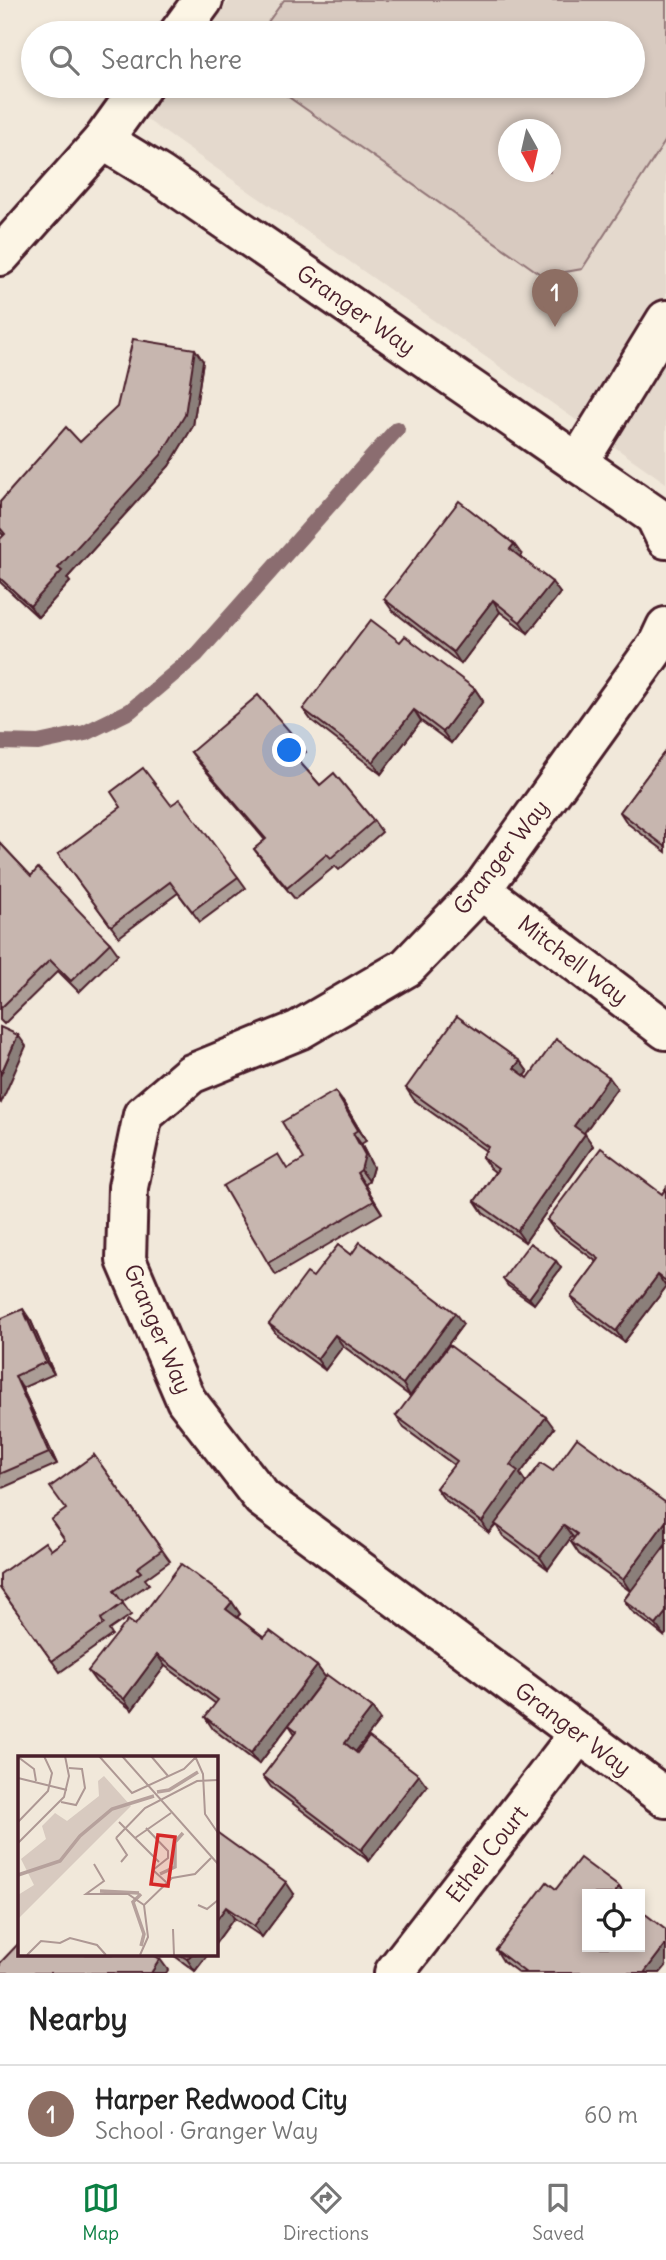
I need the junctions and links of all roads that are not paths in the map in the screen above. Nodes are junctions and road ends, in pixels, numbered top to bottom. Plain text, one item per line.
1 (203, 0) edge
2 (188, 21) edge
3 (133, 98) edge
4 (103, 140) junction
5 (0, 256) edge
6 (666, 320) edge
7 (578, 463) junction
8 (662, 522) edge
9 (666, 628) edge
10 (481, 890) junction
11 (666, 1030) edge
12 (579, 1734) junction
13 (666, 1798) edge
14 (394, 1973) edge

1 - 2 street
3 - 4 street
4 - 5 street
4 - 7 street, Granger Way
6 - 7 street
7 - 8 street, Granger Way
9 - 10 street, Granger Way
10 - 11 street, Mitchell Way
10 - 12 street, Granger Way
12 - 13 street, Granger Way
12 - 14 street, Ethel Court

